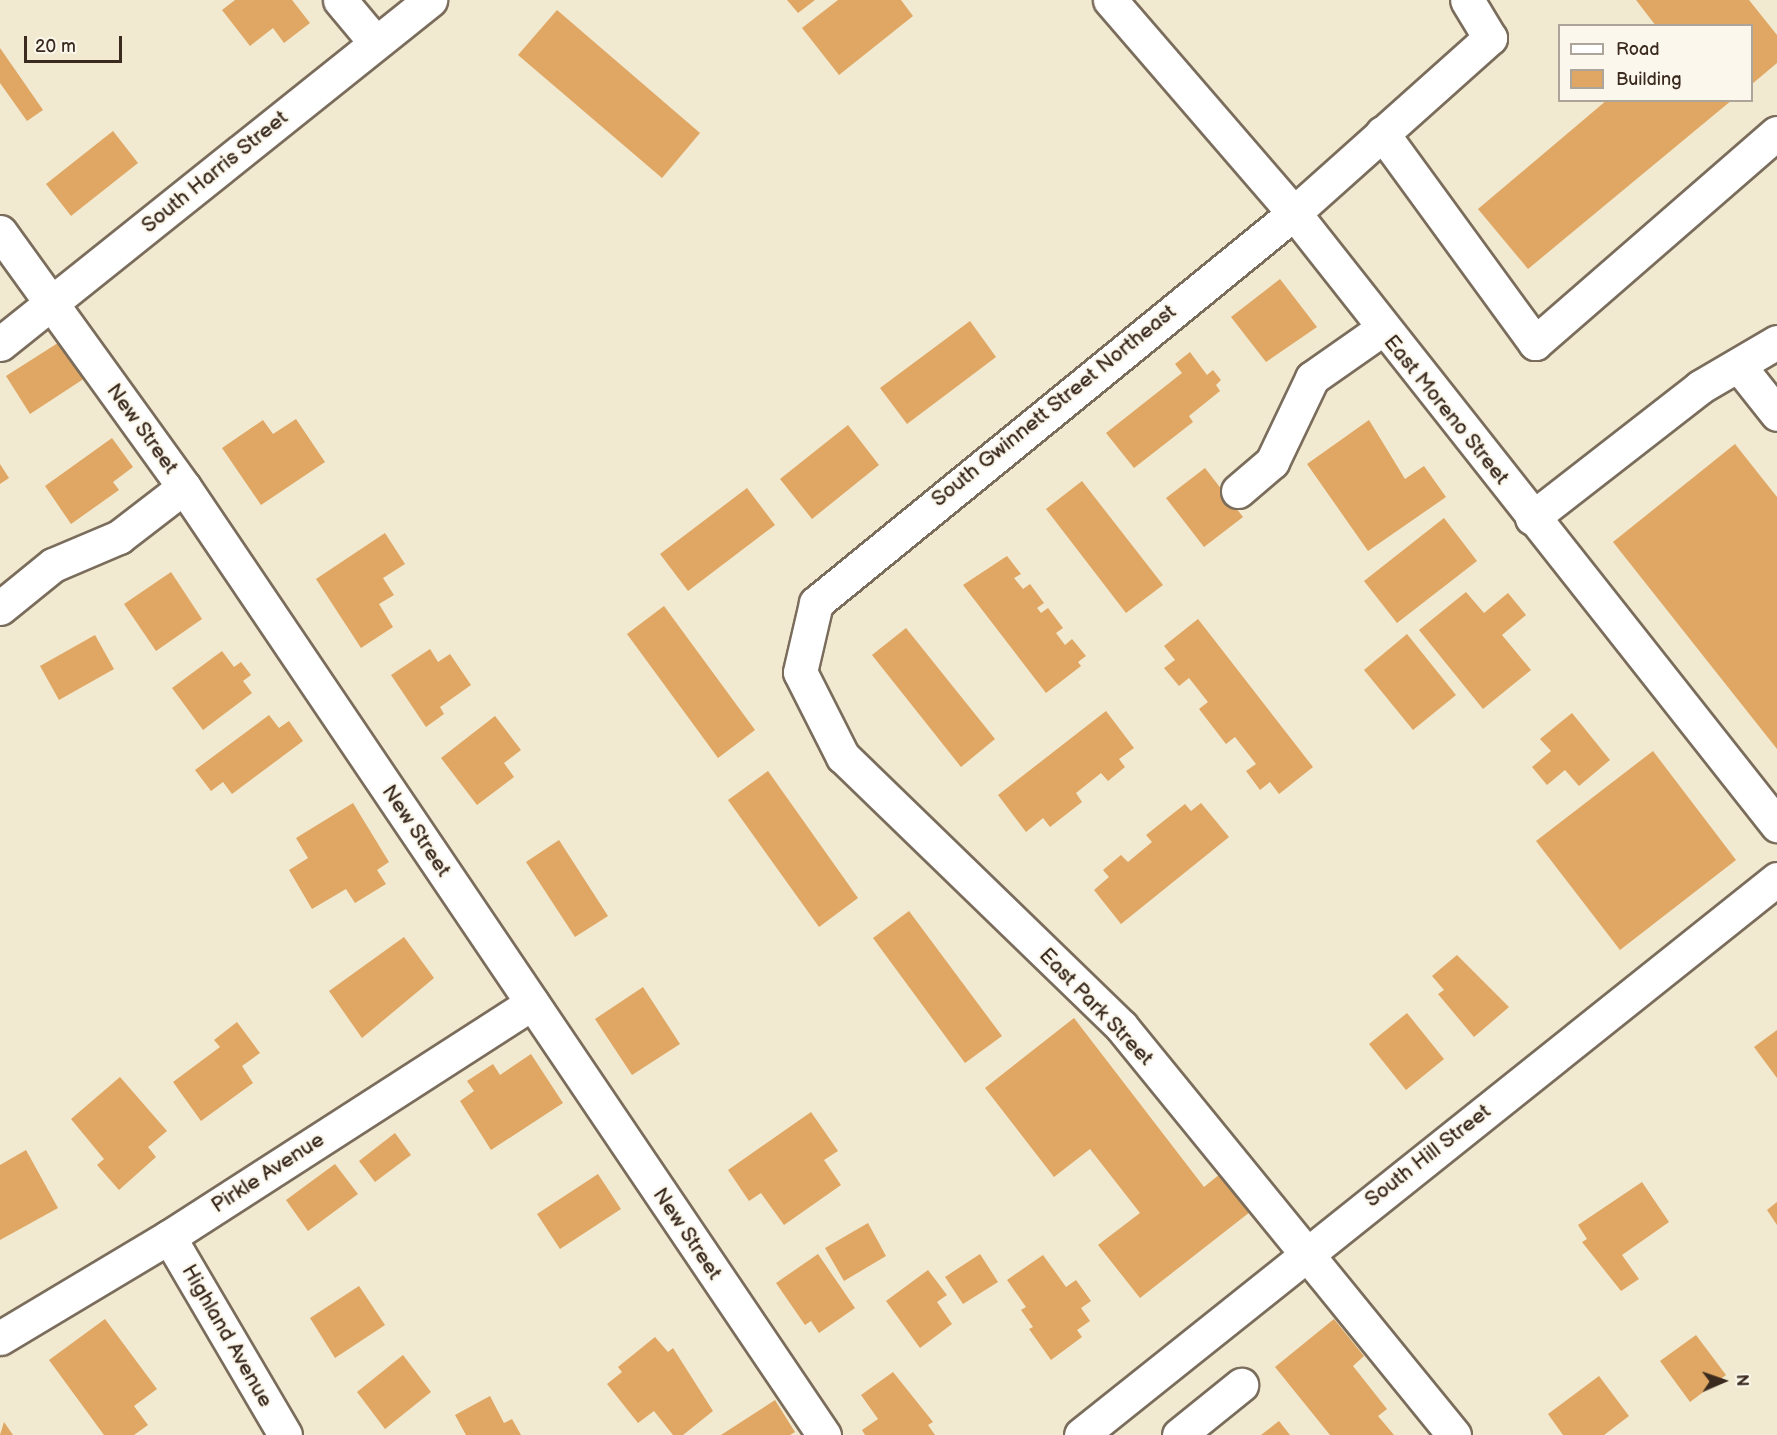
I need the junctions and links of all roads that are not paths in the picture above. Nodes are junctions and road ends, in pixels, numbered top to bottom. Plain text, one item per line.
1 (340, 0) edge
2 (430, 0) edge
3 (1110, 0) edge
4 (1467, 0) edge
5 (375, 42) junction
6 (1382, 133) junction
7 (1777, 133) edge
8 (1294, 213) junction
9 (0, 232) edge
10 (50, 305) junction
11 (1382, 329) junction
12 (1777, 342) edge
13 (0, 344) edge
14 (1739, 366) junction
15 (1777, 414) edge
16 (184, 487) junction
17 (1238, 491) dead end
18 (1532, 518) junction
19 (816, 603) joint
20 (0, 608) edge
21 (1777, 825) edge
22 (1777, 879) edge
23 (532, 1003) junction
24 (169, 1237) junction
25 (1306, 1252) junction
26 (0, 1338) edge
27 (1241, 1385) dead end
28 (1088, 1433) edge
29 (285, 1435) edge
30 (824, 1435) edge
31 (1179, 1435) edge
32 (1454, 1435) edge

1 - 5 street
2 - 5 street, South Harris Street
3 - 8 street, East Moreno Street
4 - 6 street, South Gwinnett Street Northeast
5 - 10 street, South Harris Street
6 - 7 street
6 - 8 street, South Gwinnett Street Northeast
8 - 11 street, East Moreno Street
8 - 19 street, South Gwinnett Street Northeast
9 - 10 street, New Street
10 - 13 street, South Harris Street
10 - 16 street, New Street
11 - 17 street
11 - 18 street, East Moreno Street
12 - 14 street
14 - 15 street
14 - 18 street
16 - 20 street
16 - 23 street, New Street
18 - 21 street, East Moreno Street
19 - 25 street, East Park Street
22 - 25 street, South Hill Street
23 - 24 street, Pirkle Avenue
23 - 30 street, New Street
24 - 26 street, Pirkle Avenue
24 - 29 street, Highland Avenue
25 - 28 street, South Hill Street
25 - 32 street, East Park Street
27 - 31 street

